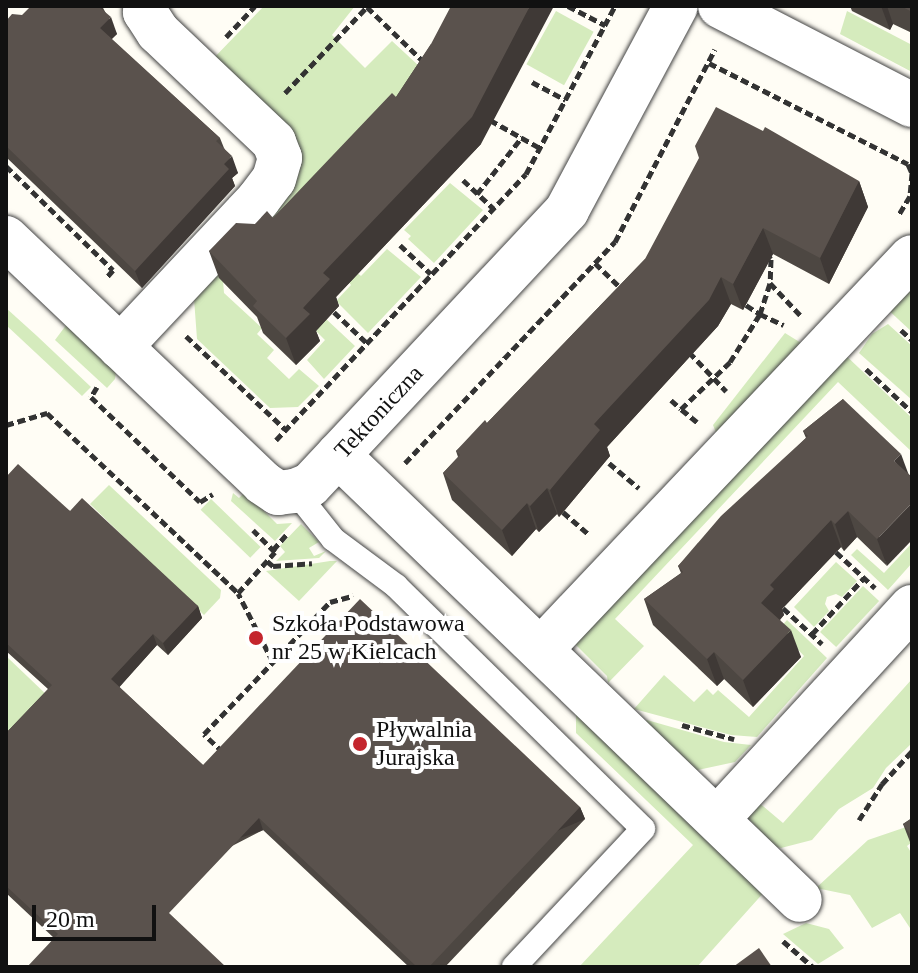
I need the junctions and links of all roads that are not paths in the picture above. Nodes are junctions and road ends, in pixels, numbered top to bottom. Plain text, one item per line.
1 (146, 6) edge
2 (676, 6) edge
3 (720, 6) edge
4 (912, 105) edge
5 (6, 238) edge
6 (902, 242) edge
7 (120, 347) junction
8 (338, 455) junction
9 (295, 491) junction
10 (912, 607) edge
11 (542, 648) junction
12 (717, 819) junction
13 (800, 900) dead end
14 (514, 967) edge

1 - 7 street
2 - 8 street, Tektoniczna
3 - 4 street
5 - 7 street
6 - 11 street
7 - 9 street
8 - 9 street, Tektoniczna
8 - 11 street
9 - 14 lane
10 - 12 street
11 - 12 street
12 - 13 street

